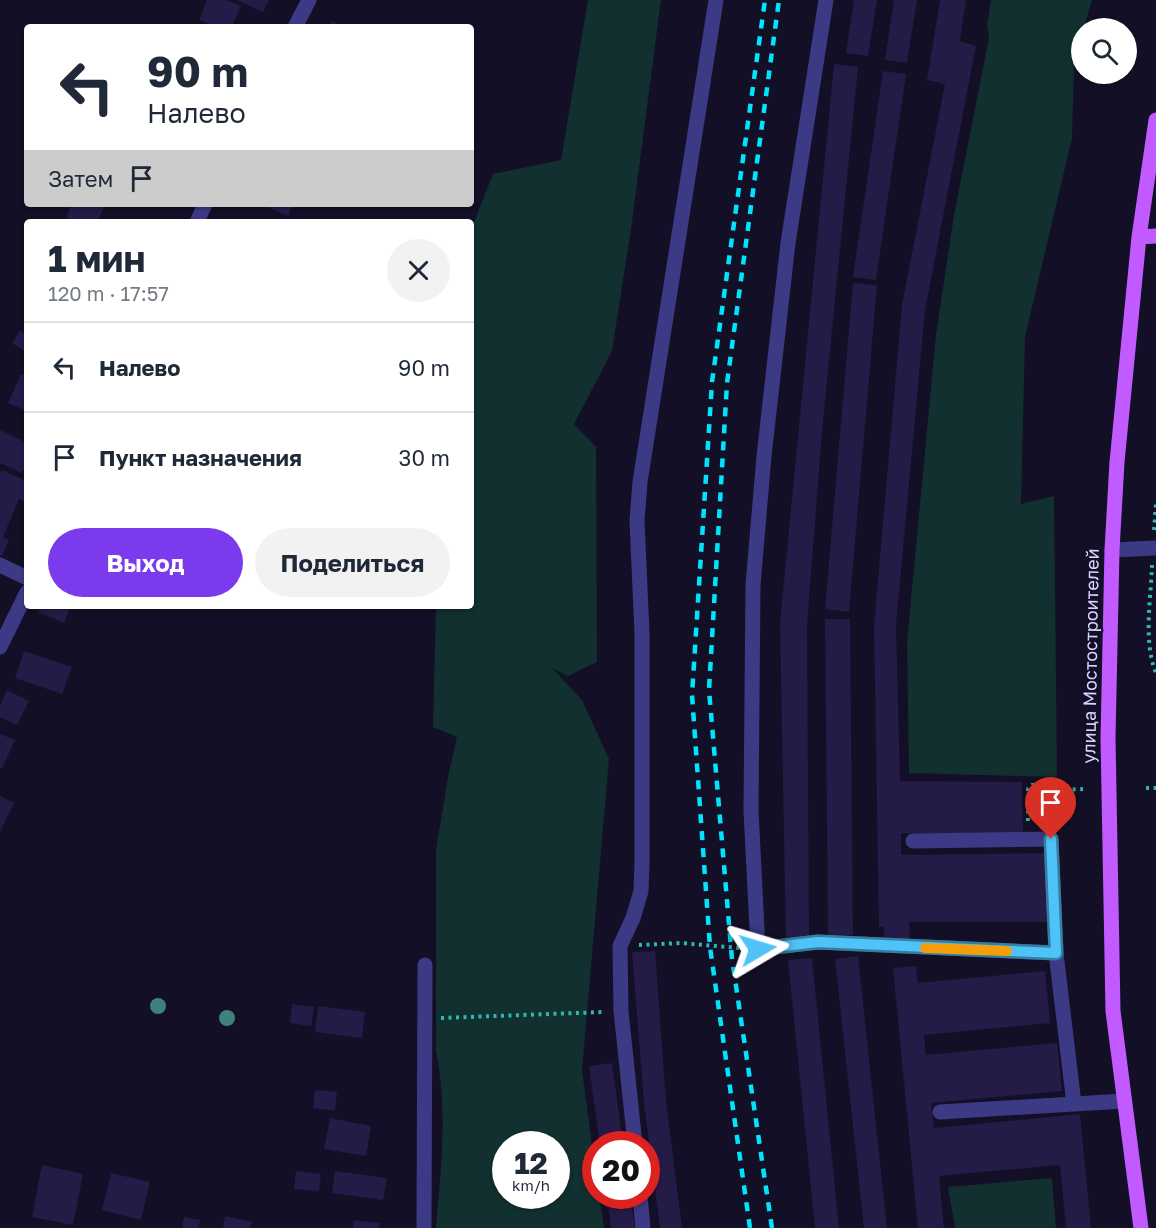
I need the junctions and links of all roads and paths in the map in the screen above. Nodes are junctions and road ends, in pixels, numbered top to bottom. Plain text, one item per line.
1 (309, 0) edge
2 (716, 0) edge
3 (826, 0) edge
4 (297, 24) edge
5 (1156, 120) edge
6 (1152, 174) edge
7 (1156, 236) edge
8 (1139, 237) junction
9 (1156, 504) edge
10 (1154, 548) edge
11 (1112, 550) junction
12 (0, 565) edge
13 (24, 577) edge
14 (24, 598) edge
15 (0, 647) edge
16 (1156, 673) edge
17 (1146, 788) dead end
18 (1156, 788) edge
19 (1083, 789) dead end
20 (1028, 840) junction
21 (913, 841) dead end
22 (620, 946) junction
23 (758, 949) junction
24 (1056, 953) junction
25 (425, 965) dead end
26 (621, 1011) junction
27 (425, 1019) junction
28 (1124, 1101) junction
29 (1074, 1104) junction
30 (940, 1112) dead end
31 (634, 1131) edge
32 (641, 1209) edge
33 (424, 1228) edge
34 (643, 1228) edge
35 (1141, 1228) edge

1 - 4 street
2 - 22 street
3 - 23 street
5 - 6 main road, улица Мостостроителей
6 - 8 main road, улица Мостостроителей
7 - 8 main road
8 - 11 main road, улица Мостостроителей
9 - 10 path
10 - 11 street
10 - 16 path
11 - 28 main road, улица Мостостроителей
12 - 13 street
14 - 15 street
17 - 18 path
19 - 20 path
20 - 21 street
20 - 24 street
22 - 23 path
22 - 26 street
23 - 24 street
24 - 29 street
25 - 27 street
26 - 27 path
26 - 31 street
27 - 33 street
28 - 29 street
28 - 35 main road, улица Мостостроителей
29 - 30 street
32 - 34 street

